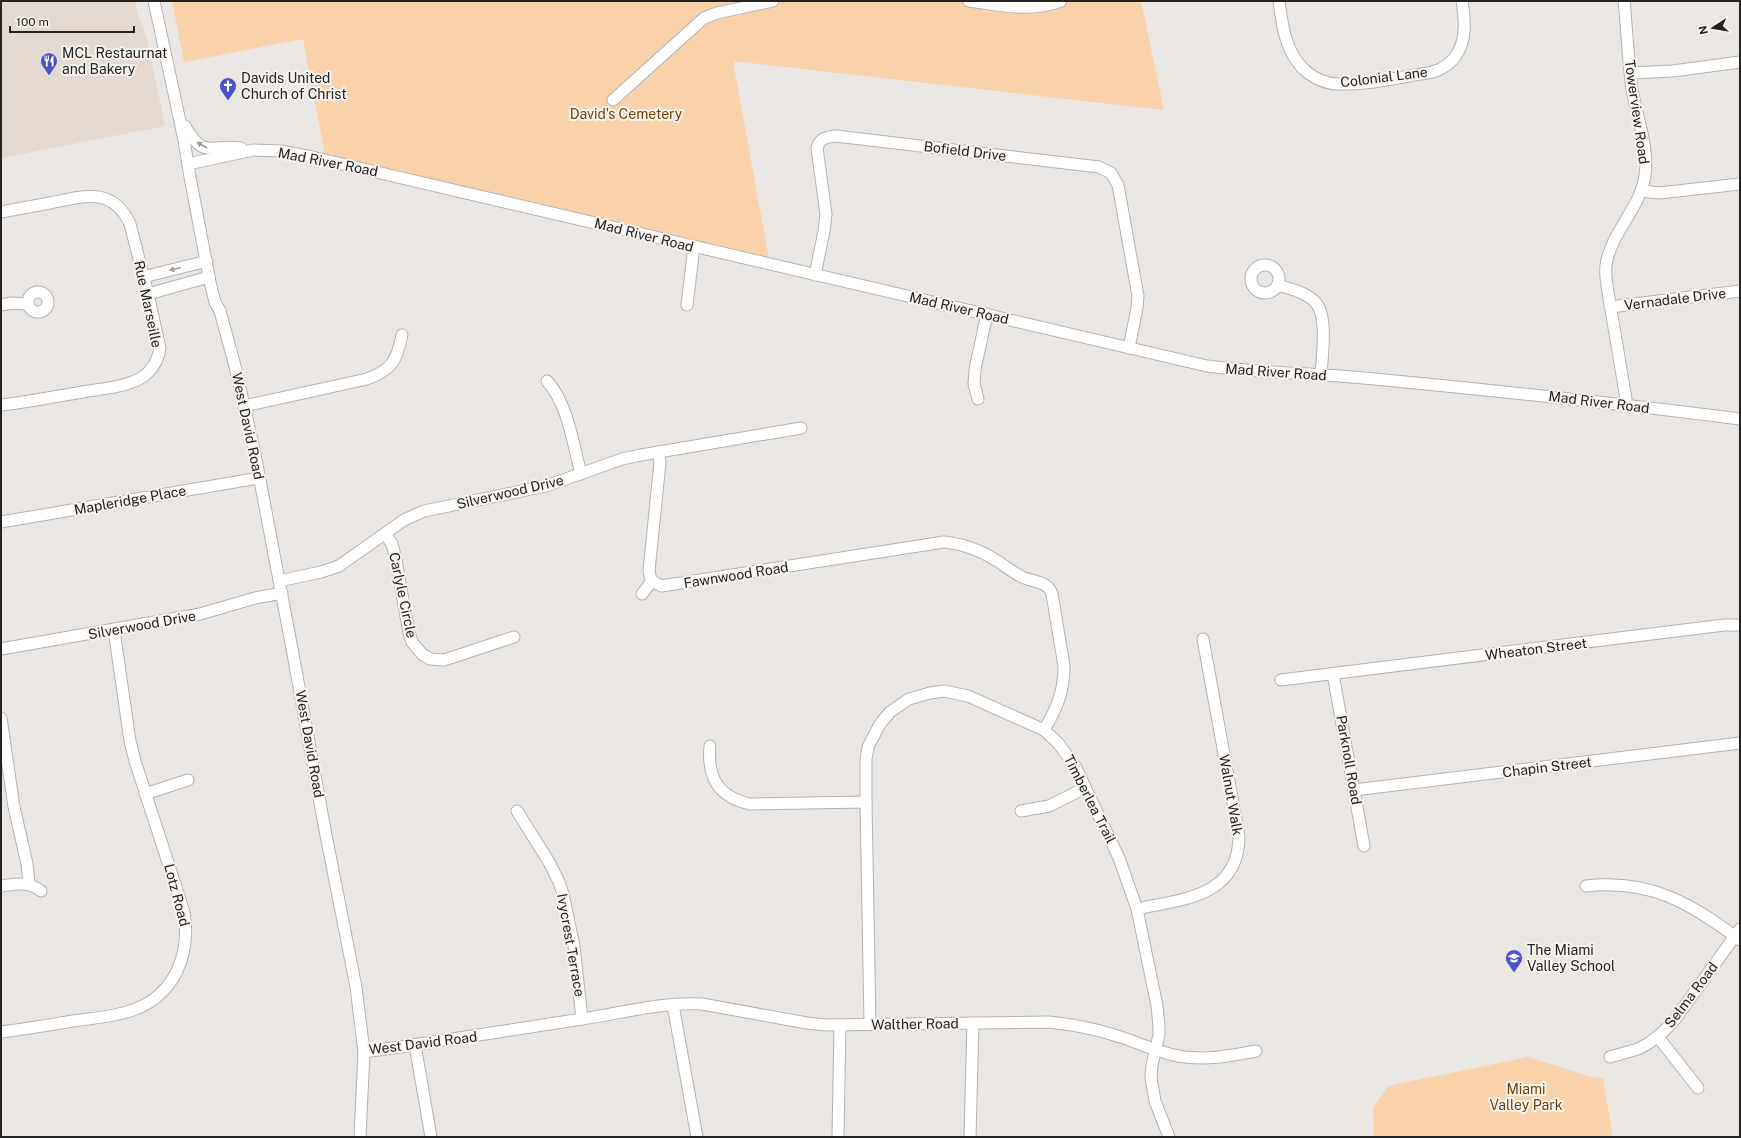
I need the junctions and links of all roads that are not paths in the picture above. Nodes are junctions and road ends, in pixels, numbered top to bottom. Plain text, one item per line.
1 (154, 1) edge
2 (773, 1) edge
3 (971, 1) edge
4 (1061, 1) edge
5 (1279, 1) edge
6 (1462, 1) edge
7 (1624, 1) edge
8 (1740, 62) edge
9 (1631, 73) junction
10 (613, 100) dead end
11 (179, 115) junction
12 (254, 150) junction
13 (188, 164) junction
14 (1740, 184) edge
15 (1641, 191) junction
16 (1, 212) edge
17 (694, 247) junction
18 (207, 261) junction
19 (815, 275) junction
20 (143, 277) junction
21 (209, 277) junction
22 (1278, 285) dead end
23 (1740, 290) edge
24 (148, 294) junction
25 (28, 304) dead end
26 (1, 305) edge
27 (687, 306) dead end
28 (1610, 307) junction
29 (987, 314) junction
30 (402, 335) dead end
31 (1129, 348) junction
32 (1321, 375) junction
33 (547, 382) dead end
34 (978, 399) dead end
35 (1, 405) edge
36 (1627, 405) junction
37 (244, 406) junction
38 (1740, 419) edge
39 (801, 428) dead end
40 (658, 452) junction
41 (581, 474) junction
42 (259, 478) junction
43 (1, 522) edge
44 (386, 534) junction
45 (279, 581) junction
46 (652, 581) junction
47 (282, 594) junction
48 (642, 594) dead end
49 (1740, 625) edge
50 (114, 630) junction
51 (514, 638) dead end
52 (1203, 639) dead end
53 (1, 650) edge
54 (1333, 674) junction
55 (1281, 680) dead end
56 (1, 718) edge
57 (1044, 730) junction
58 (1740, 743) edge
59 (710, 746) dead end
60 (188, 780) dead end
61 (1085, 788) junction
62 (1354, 790) junction
63 (145, 794) junction
64 (866, 802) junction
65 (517, 811) dead end
66 (1021, 811) dead end
67 (1364, 846) dead end
68 (29, 884) junction
69 (1, 886) edge
70 (1586, 886) dead end
71 (42, 891) dead end
72 (1137, 909) junction
73 (1738, 935) edge
74 (673, 1004) junction
75 (582, 1019) junction
76 (973, 1023) junction
77 (870, 1024) junction
78 (840, 1025) junction
79 (1, 1032) edge
80 (1658, 1037) junction
81 (416, 1045) junction
82 (1156, 1050) junction
83 (1256, 1051) dead end
84 (364, 1052) junction
85 (1610, 1058) dead end
86 (1698, 1088) dead end
87 (360, 1137) edge
88 (431, 1137) edge
89 (697, 1137) edge
90 (838, 1137) edge
91 (970, 1137) edge
92 (1169, 1137) edge

1 - 11 street, West David Road
2 - 10 street
3 - 4 street
5 - 6 street, Colonial Lane
7 - 9 street, Towerview Road
8 - 9 street
9 - 15 street, Towerview Road
12 -> 11 street
11 - 13 street, West David Road
12 - 13 street, Mad River Road
12 - 17 street, Mad River Road
13 - 18 street, West David Road
14 - 15 street
15 - 28 street, Towerview Road
16 - 20 street, Rue Marseille
17 - 19 street, Mad River Road
17 - 27 street
18 -> 20 street
18 - 21 street, West David Road
19 - 29 street, Mad River Road
19 - 31 street, Bofield Drive
20 - 24 street, Rue Marseille
21 - 24 street
21 - 37 street, West David Road
22 - 32 street
23 - 28 street, Vernadale Drive
24 - 35 street, Rue Marseille
25 - 26 street
28 - 36 street, Towerview Road
29 - 31 street, Mad River Road
29 - 34 street
30 - 37 street
31 - 32 street, Mad River Road
32 - 36 street, Mad River Road
33 - 41 street
36 - 38 street, Mad River Road
37 - 42 street, West David Road
39 - 40 street, Silverwood Drive
40 - 41 street, Silverwood Drive
40 - 46 street
41 - 44 street, Silverwood Drive
42 - 43 street, Mapleridge Place
42 - 45 street, West David Road
44 - 45 street, Silverwood Drive
44 - 51 street, Carlyle Circle
45 - 47 street, West David Road
46 - 48 street
46 - 57 street, Fawnwood Road
47 - 50 street, Silverwood Drive
47 - 84 street, West David Road
49 - 54 street, Wheaton Street
50 - 53 street, Silverwood Drive
50 - 63 street, Lotz Road
52 - 72 street, Walnut Walk
54 - 55 street, Wheaton Street
54 - 62 street, Parknoll Road
56 - 68 street
57 - 61 street, Timberlea Trail
57 - 64 street, Timberlea Trail
58 - 62 street, Chapin Street
59 - 64 street
60 - 63 street
61 - 66 street
61 - 72 street, Timberlea Trail
62 - 67 street, Parknoll Road
63 - 79 street, Lotz Road
64 - 77 street, Timberlea Trail
65 - 75 street, Ivycrest Terrace
68 - 69 street
68 - 71 street
70 - 73 street
72 - 82 street, Timberlea Trail
73 - 80 street, Selma Road
74 - 75 street, West David Road
74 - 78 street, Walther Road
74 - 89 street
75 - 81 street, West David Road
76 - 77 street, Walther Road
76 - 82 street, Walther Road
76 - 91 street
77 - 78 street, Walther Road
78 - 90 street
80 - 85 street, Selma Road
80 - 86 street
81 - 84 street, West David Road
81 - 88 street
82 - 83 street, Walther Road
82 - 92 street, Timberlea Trail
84 - 87 street

